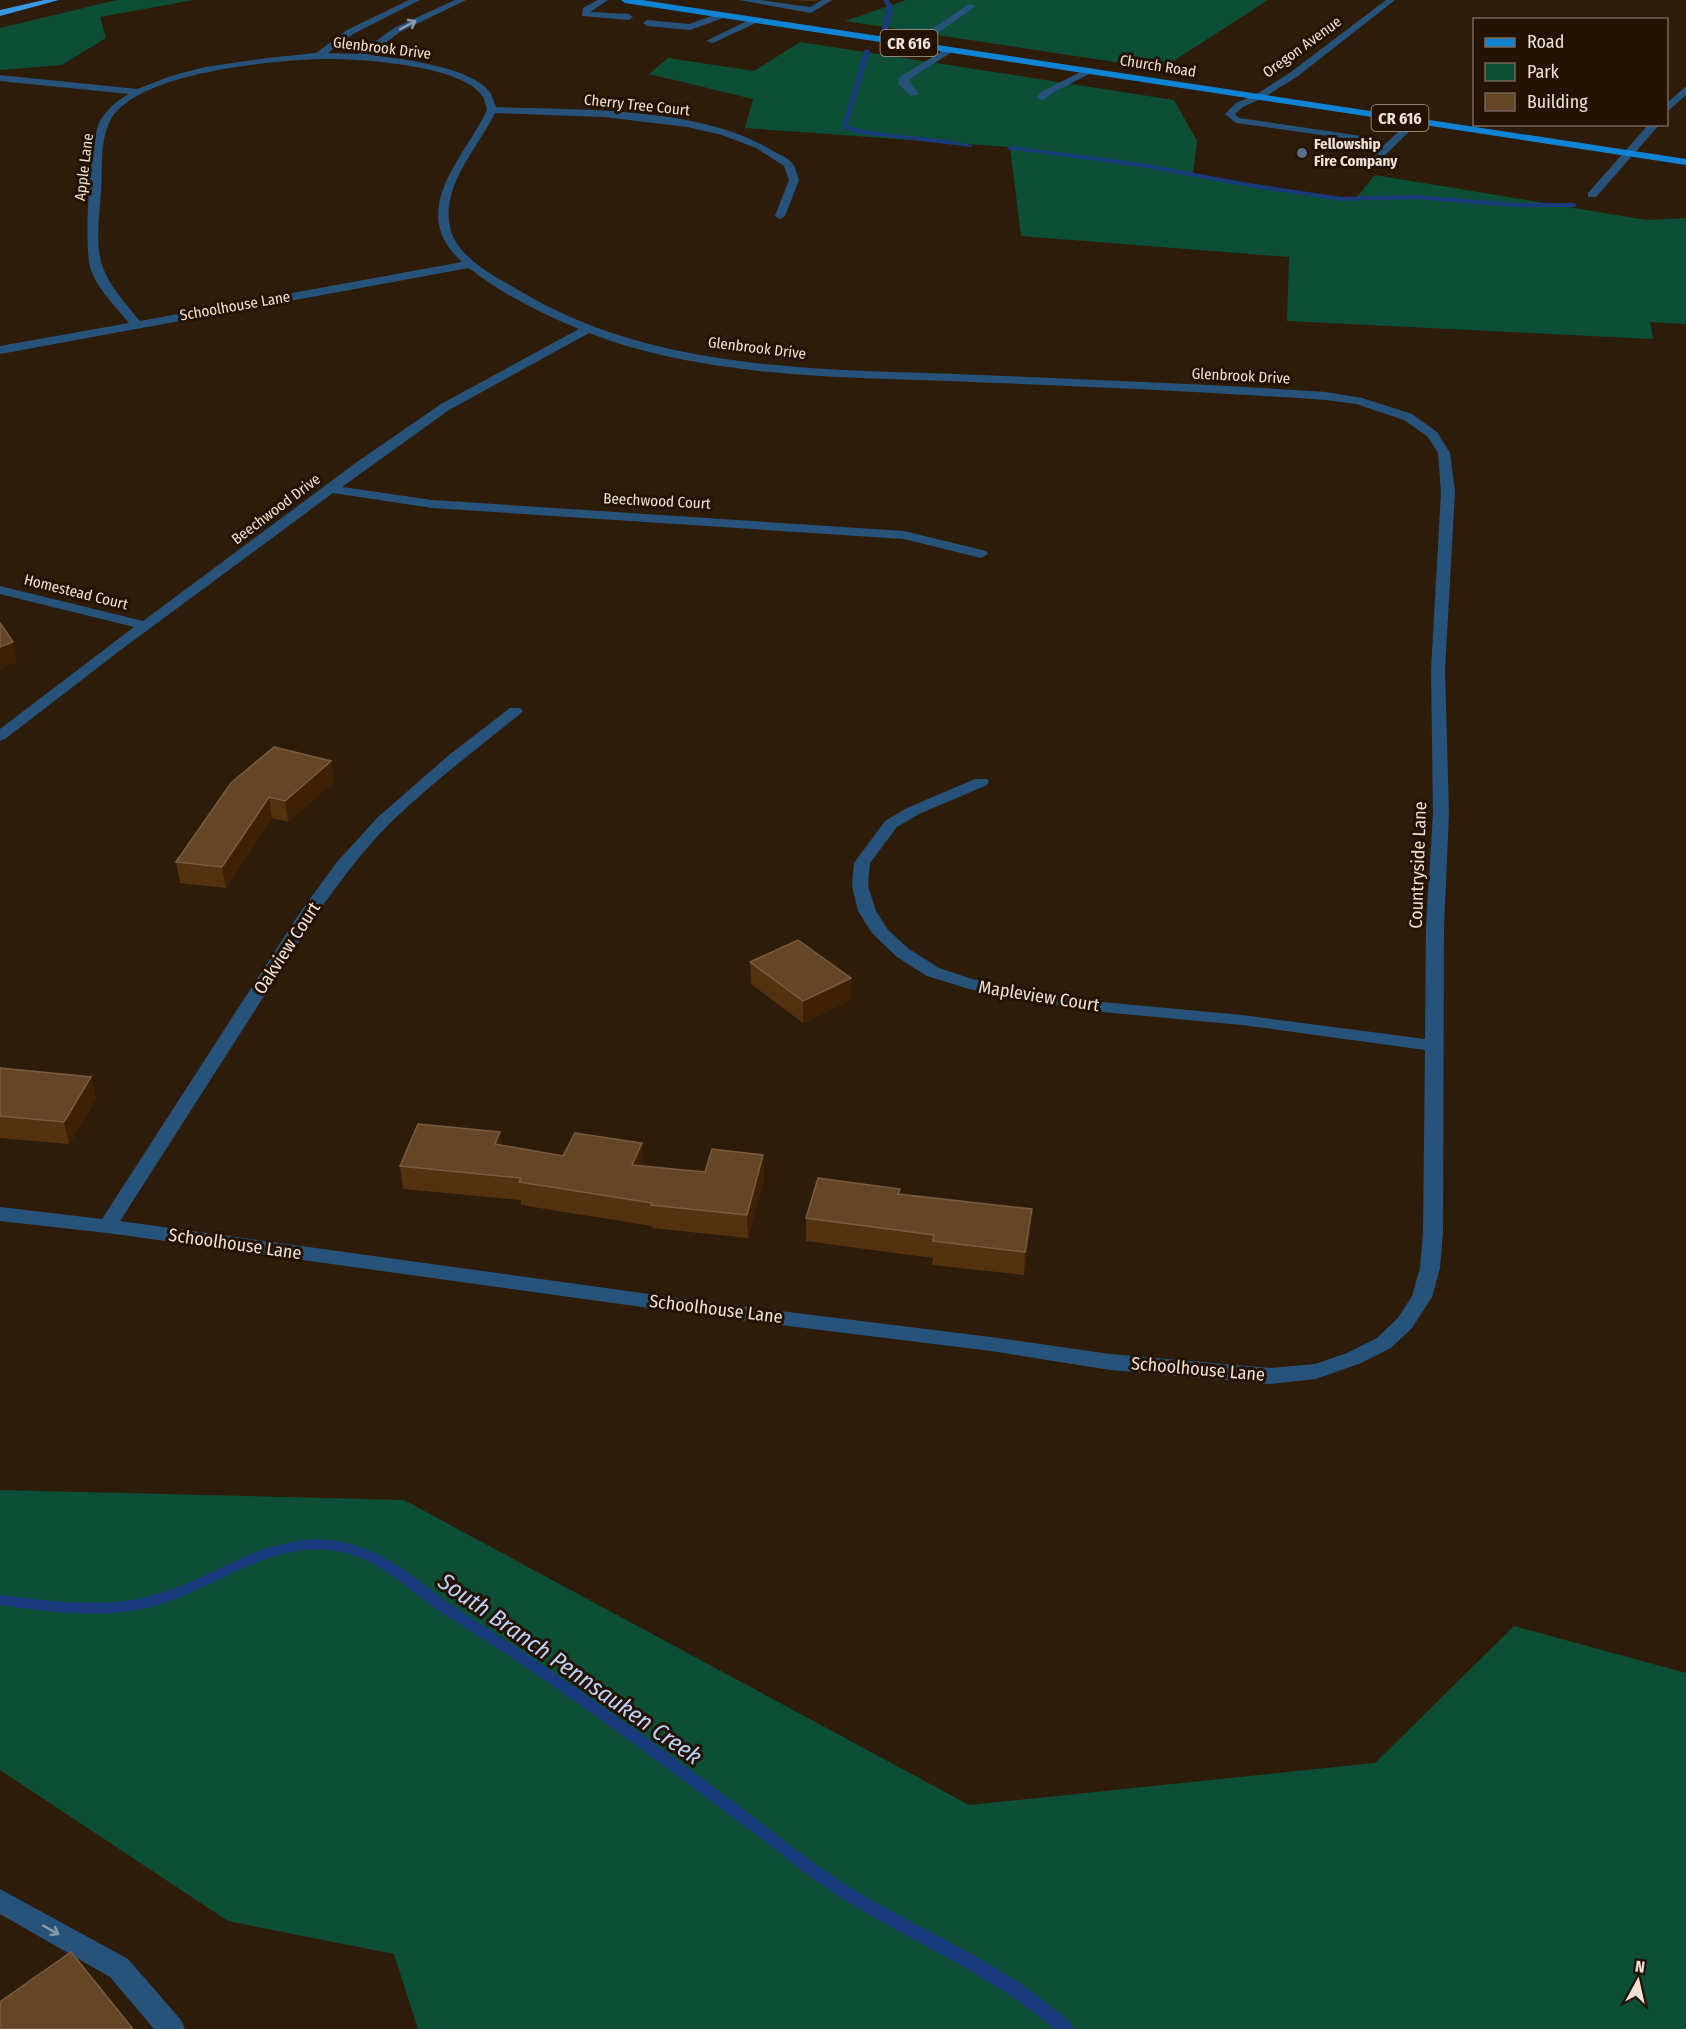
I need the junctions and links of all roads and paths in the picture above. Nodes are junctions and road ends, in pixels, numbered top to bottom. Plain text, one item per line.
1 (55, 0) edge
2 (416, 0) edge
3 (462, 0) edge
4 (604, 0) edge
5 (625, 0) edge
6 (743, 0) edge
7 (828, 0) edge
8 (1391, 0) edge
9 (972, 6) dead end
10 (0, 14) edge
11 (720, 15) junction
12 (629, 17) dead end
13 (755, 20) junction
14 (647, 23) dead end
15 (710, 41) dead end
16 (916, 44) junction
17 (950, 50) junction
18 (318, 56) junction
19 (359, 58) junction
20 (1088, 71) junction
21 (0, 78) edge
22 (1686, 89) edge
23 (136, 93) junction
24 (914, 94) dead end
25 (1259, 97) junction
26 (1041, 98) dead end
27 (1668, 108) edge
28 (492, 110) junction
29 (1415, 121) junction
30 (1652, 126) edge
31 (1361, 139) dead end
32 (1630, 154) junction
33 (1373, 162) dead end
34 (1686, 162) edge
35 (1592, 195) dead end
36 (780, 216) dead end
37 (470, 264) junction
38 (136, 324) junction
39 (586, 329) junction
40 (0, 350) edge
41 (1423, 425) joint
42 (330, 489) junction
43 (981, 554) dead end
44 (0, 591) edge
45 (145, 626) junction
46 (515, 711) dead end
47 (0, 736) edge
48 (981, 782) dead end
49 (1434, 1046) junction
50 (0, 1214) edge
51 (107, 1226) junction
52 (1414, 1310) joint
53 (0, 1901) edge
54 (171, 2029) edge

1 - 10 highway
2 - 18 street
19 -> 3 street
4 - 12 street
5 - 11 main road, Church Road / CR 616
6 - 7 street
6 - 11 street
8 - 25 street, Oregon Avenue
9 - 16 street
11 - 13 main road, Church Road / CR 616
11 - 14 street
13 - 15 street
13 - 16 main road, Church Road / CR 616
16 - 17 main road, Church Road / CR 616
17 - 20 main road, Church Road / CR 616
17 - 24 street
18 - 19 street, Glenbrook Drive
18 - 23 street, Apple Lane
19 - 28 street, Glenbrook Drive
20 - 25 main road, Church Road / CR 616
20 - 26 street
21 - 23 street
22 - 27 street
23 - 38 street, Apple Lane
25 - 29 main road, Church Road / CR 616
25 - 31 street, Oregon Avenue
28 - 36 street, Cherry Tree Court
28 - 37 street, Glenbrook Drive
29 - 32 main road, Church Road / CR 616
29 - 33 street
30 - 32 street
32 - 34 main road, Church Road / CR 616
32 - 35 street
37 - 38 street, Schoolhouse Lane
37 - 39 street, Glenbrook Drive
38 - 40 street, Schoolhouse Lane
39 - 41 street, Glenbrook Drive
39 - 42 street, Beechwood Drive
41 - 49 street, Countryside Lane
42 - 43 street, Beechwood Court
42 - 45 street, Beechwood Drive
44 - 45 street, Homestead Court
45 - 47 street, Beechwood Drive
46 - 51 street, Oakview Court
48 - 49 street, Mapleview Court
49 - 52 street, Countryside Lane
50 - 51 street, Schoolhouse Lane
51 - 52 street, Schoolhouse Lane
53 -> 54 street

